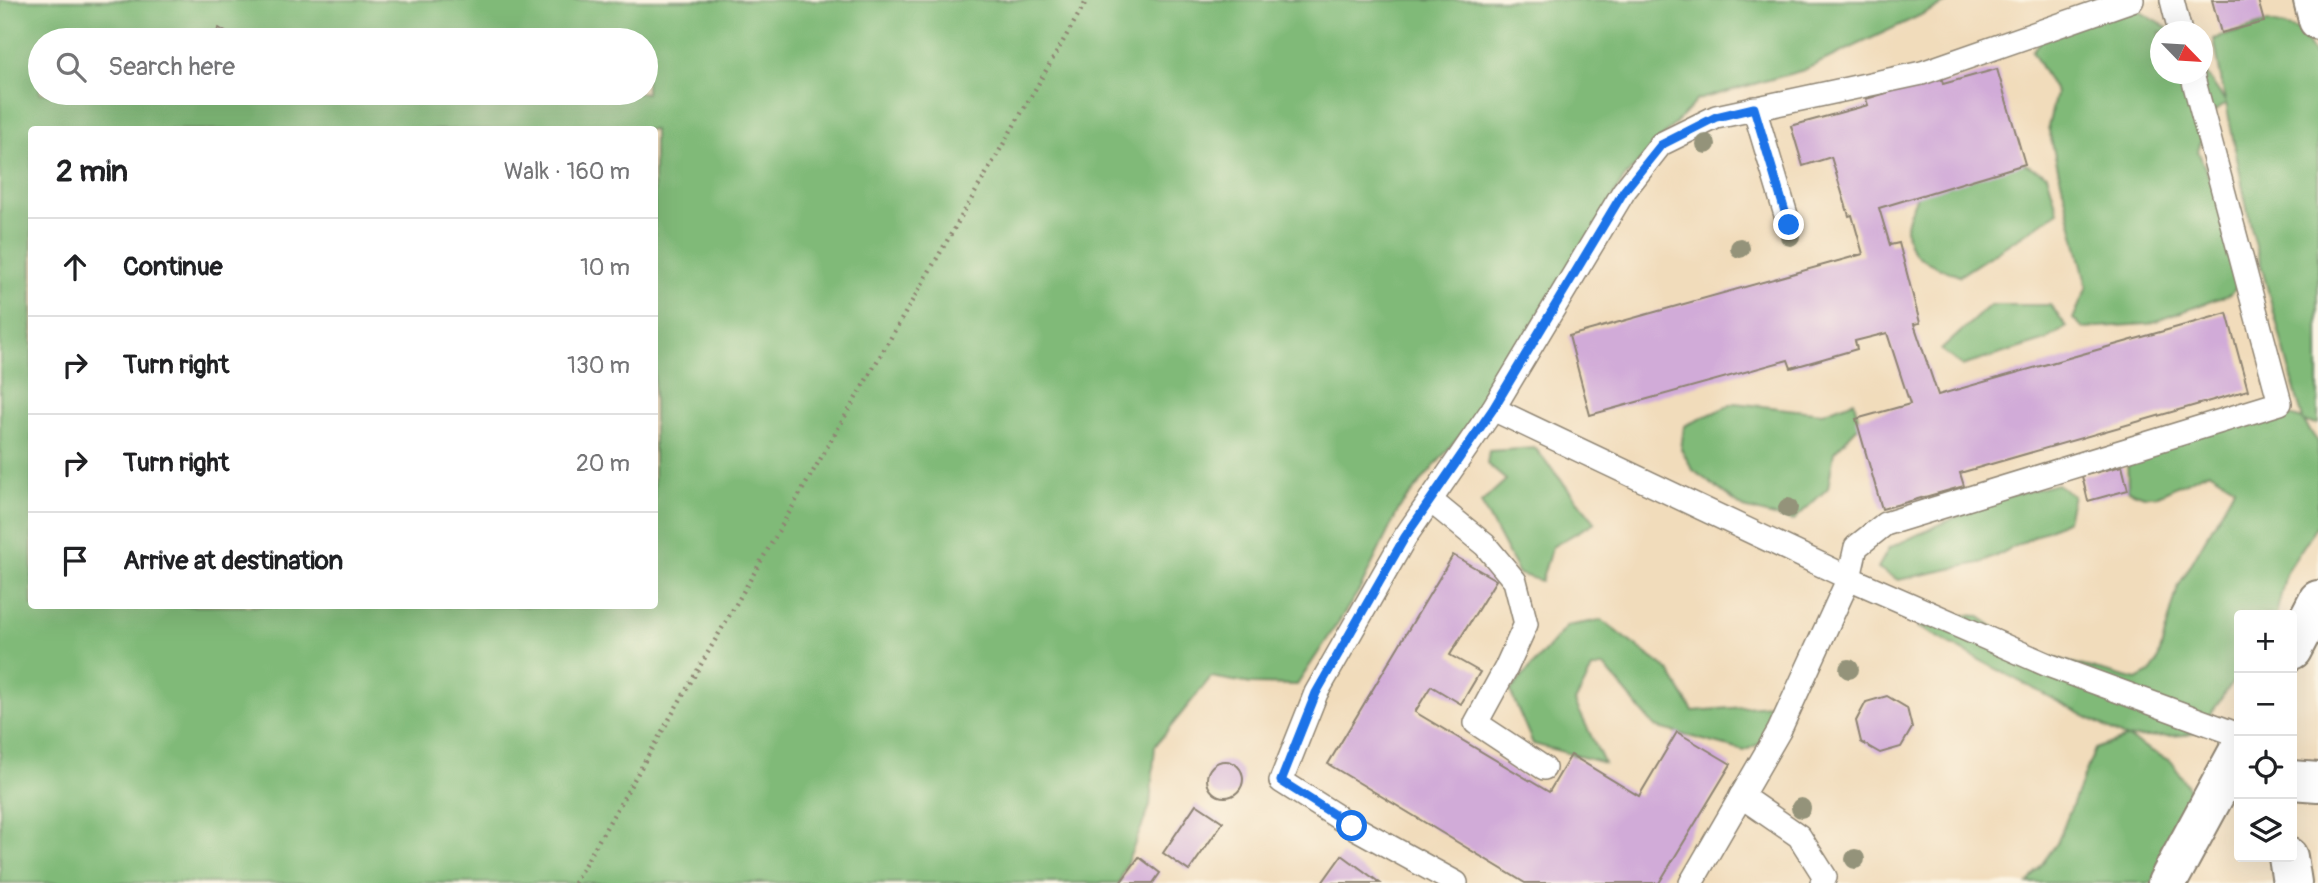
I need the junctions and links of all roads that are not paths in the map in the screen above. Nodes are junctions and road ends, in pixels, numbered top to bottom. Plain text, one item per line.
1 (2132, 0) edge
2 (2172, 0) edge
3 (2314, 0) edge
4 (2318, 20) edge
5 (2177, 21) edge
6 (2195, 84) edge
7 (1754, 108) junction
8 (1789, 225) dead end
9 (1493, 409) junction
10 (1430, 500) junction
11 (1849, 578) junction
12 (2318, 600) edge
13 (2297, 640) edge
14 (2234, 733) edge
15 (2234, 759) edge
16 (1544, 768) dead end
17 (2297, 780) edge
18 (2318, 782) edge
19 (1741, 796) junction
20 (2289, 862) edge
21 (1456, 883) edge
22 (1691, 883) edge
23 (1822, 883) edge
24 (2167, 883) edge
25 (2292, 883) edge

1 - 7 lane
2 - 5 lane
3 - 4 street
6 - 11 lane
7 - 8 lane
7 - 9 lane
9 - 10 lane
9 - 11 lane
10 - 16 lane
10 - 21 lane
11 - 14 lane
11 - 19 lane
12 - 13 street
15 - 24 street
17 - 18 street
19 - 22 lane
19 - 23 lane
20 - 25 street

